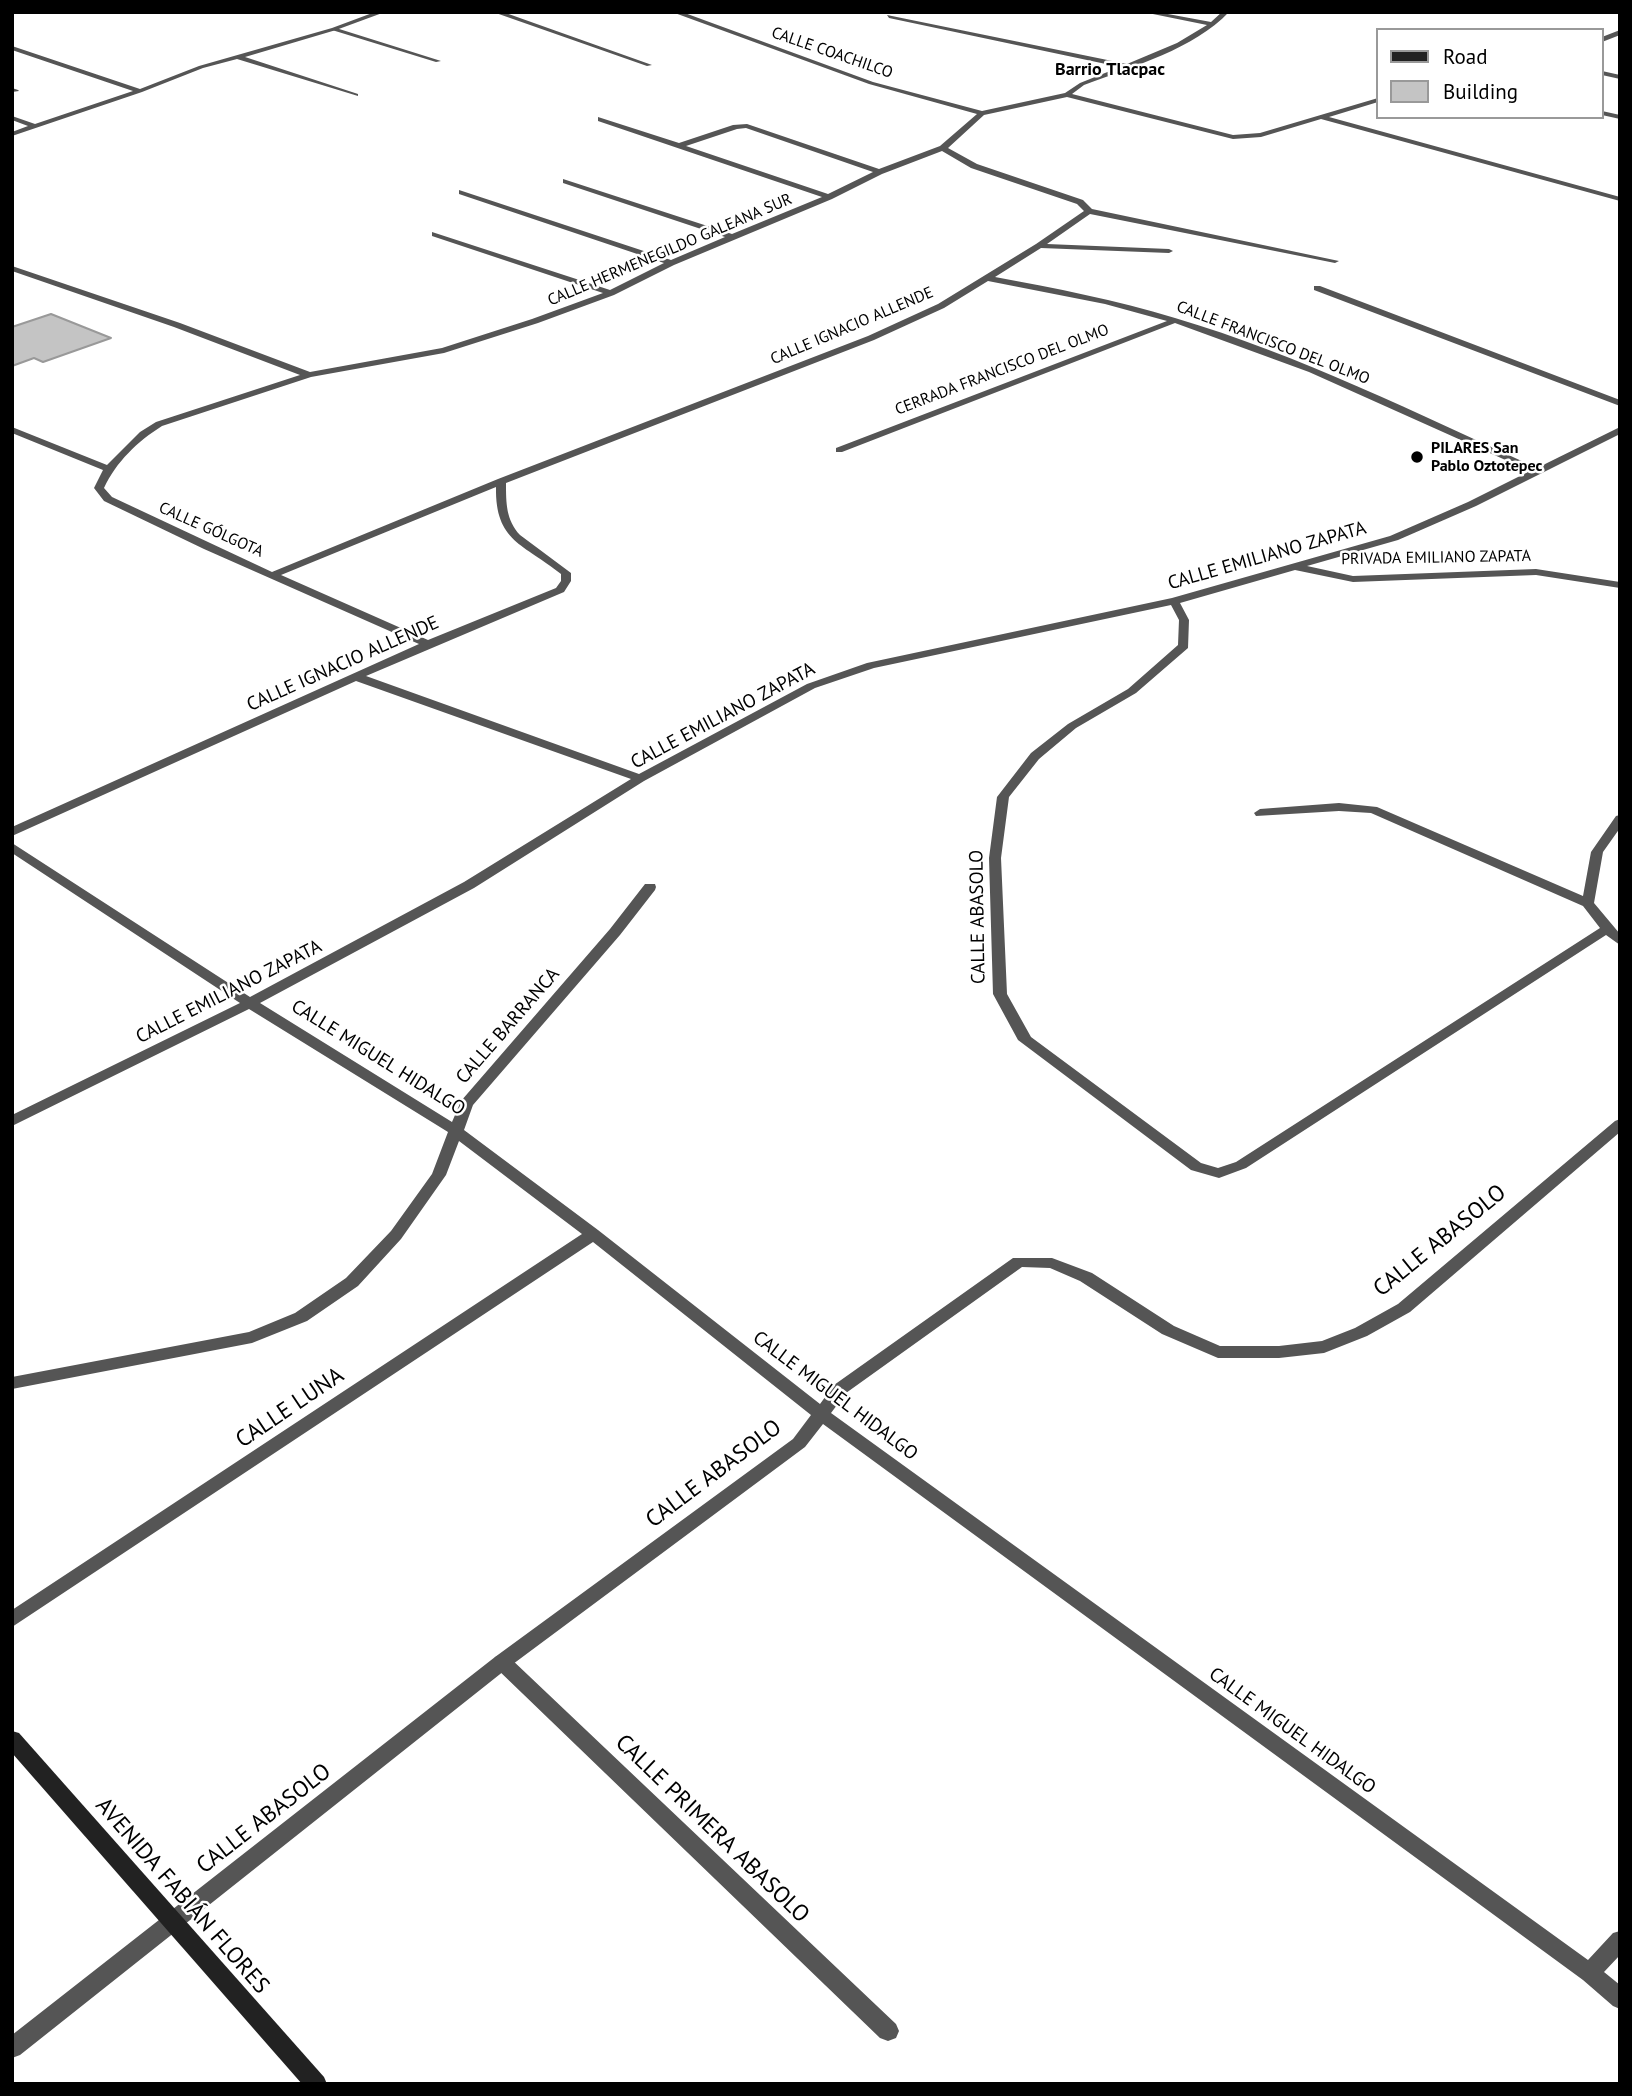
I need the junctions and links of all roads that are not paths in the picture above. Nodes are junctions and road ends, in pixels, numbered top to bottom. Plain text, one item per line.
1 (382, 12) edge
2 (496, 12) edge
3 (675, 12) edge
4 (1146, 12) edge
5 (1226, 12) edge
6 (889, 16) dead end
7 (1215, 25) junction
8 (334, 29) junction
9 (1620, 32) edge
10 (1604, 39) edge
11 (12, 48) edge
12 (234, 56) junction
13 (438, 61) dead end
14 (649, 65) dead end
15 (1126, 66) junction
16 (140, 91) junction
17 (1068, 95) junction
18 (356, 96) dead end
19 (1376, 101) edge
20 (982, 113) junction
21 (1320, 117) junction
22 (12, 118) edge
23 (601, 119) dead end
24 (35, 126) junction
25 (12, 134) edge
26 (678, 146) junction
27 (943, 148) junction
28 (879, 172) junction
29 (566, 181) dead end
30 (462, 192) dead end
31 (829, 197) junction
32 (1620, 199) edge
33 (1089, 211) junction
34 (435, 234) dead end
35 (732, 237) junction
36 (1039, 246) junction
37 (1169, 251) dead end
38 (1335, 261) dead end
39 (671, 263) junction
40 (12, 268) edge
41 (988, 278) junction
42 (1317, 288) dead end
43 (611, 293) junction
44 (1176, 320) junction
45 (309, 375) junction
46 (1620, 403) edge
47 (12, 430) edge
48 (1620, 430) edge
49 (839, 450) dead end
50 (107, 469) junction
51 (1537, 471) junction
52 (501, 481) junction
53 (1295, 567) junction
54 (273, 575) junction
55 (1620, 585) edge
56 (1174, 601) junction
57 (428, 644) junction
58 (356, 677) junction
59 (640, 778) junction
60 (1260, 813) dead end
61 (1620, 819) edge
62 (12, 832) edge
63 (12, 847) edge
64 (650, 887) dead end
65 (1588, 903) junction
66 (1607, 929) junction
67 (1620, 941) edge
68 (250, 1003) junction
69 (12, 1121) edge
70 (1620, 1125) edge
71 (456, 1131) junction
72 (593, 1234) junction
73 (12, 1383) edge
74 (821, 1414) junction
75 (12, 1620) edge
76 (502, 1662) junction
77 (12, 1739) edge
78 (172, 1923) junction
79 (1620, 1940) edge
80 (1590, 1973) junction
81 (1620, 1999) edge
82 (888, 2031) dead end
83 (12, 2048) edge
84 (316, 2084) edge

1 - 8 street
2 - 14 street
3 - 20 street, CALLE COACHILCO
4 - 7 street
5 - 7 street
6 - 15 street
7 - 15 street
8 - 12 street
8 - 13 street
9 - 10 street
11 - 16 street
12 - 16 street
12 - 18 street
15 - 17 street
16 - 24 street
17 - 20 street
17 - 21 street
19 - 21 street
20 - 27 street, CALLE HERMENEGILDO GALEANA SUR
21 - 32 street
22 - 24 street
23 - 26 street
24 - 25 street
26 - 28 street
26 - 31 street
27 - 28 street, CALLE HERMENEGILDO GALEANA SUR
27 - 33 street
28 - 31 street, CALLE HERMENEGILDO GALEANA SUR
29 - 35 street
30 - 39 street
31 - 35 street, CALLE HERMENEGILDO GALEANA SUR
33 - 36 street, CALLE IGNACIO ALLENDE
33 - 38 street
34 - 43 street
35 - 39 street, CALLE HERMENEGILDO GALEANA SUR
36 - 37 street
36 - 41 street, CALLE IGNACIO ALLENDE
39 - 43 street, CALLE HERMENEGILDO GALEANA SUR
40 - 45 street
41 - 44 street, CALLE FRANCISCO DEL OLMO
41 - 52 street, CALLE IGNACIO ALLENDE
42 - 46 street
43 - 45 street, CALLE HERMENEGILDO GALEANA SUR
44 - 49 street, CERRADA FRANCISCO DEL OLMO
44 - 51 street, CALLE FRANCISCO DEL OLMO
45 - 50 street, CALLE HERMENEGILDO GALEANA SUR
47 - 50 street
48 - 51 street, CALLE EMILIANO ZAPATA
50 - 54 street, CALLE GÓLGOTA
51 - 53 street, CALLE EMILIANO ZAPATA
52 - 54 street, CALLE IGNACIO ALLENDE
52 - 57 street, CALLE IGNACIO ALLENDE
53 - 55 street, PRIVADA EMILIANO ZAPATA
53 - 56 street, CALLE EMILIANO ZAPATA
54 - 57 street, CALLE GÓLGOTA
56 - 59 street, CALLE EMILIANO ZAPATA
56 - 66 street, CALLE ABASOLO
57 - 58 street, CALLE IGNACIO ALLENDE
58 - 59 street
58 - 62 street, CALLE IGNACIO ALLENDE
59 - 68 street, CALLE EMILIANO ZAPATA
60 - 65 street
61 - 65 street
63 - 68 street, CALLE MIGUEL HIDALGO
64 - 71 street, CALLE BARRANCA
65 - 66 street
66 - 67 street
68 - 69 street, CALLE EMILIANO ZAPATA
68 - 71 street, CALLE MIGUEL HIDALGO
70 - 74 street, CALLE ABASOLO
71 - 72 street, CALLE MIGUEL HIDALGO
71 - 73 street, CALLE BARRANCA
72 - 74 street, CALLE MIGUEL HIDALGO
72 - 75 street, CALLE LUNA
74 - 76 street, CALLE ABASOLO
74 - 80 street, CALLE MIGUEL HIDALGO
76 - 78 street, CALLE ABASOLO
76 - 82 street, CALLE PRIMERA ABASOLO
77 - 78 main road, AVENIDA FABIÁN FLORES
78 - 83 street, CALLE ABASOLO
78 - 84 main road, AVENIDA FABIÁN FLORES
79 - 80 street
80 - 81 street, CALLE MIGUEL HIDALGO

